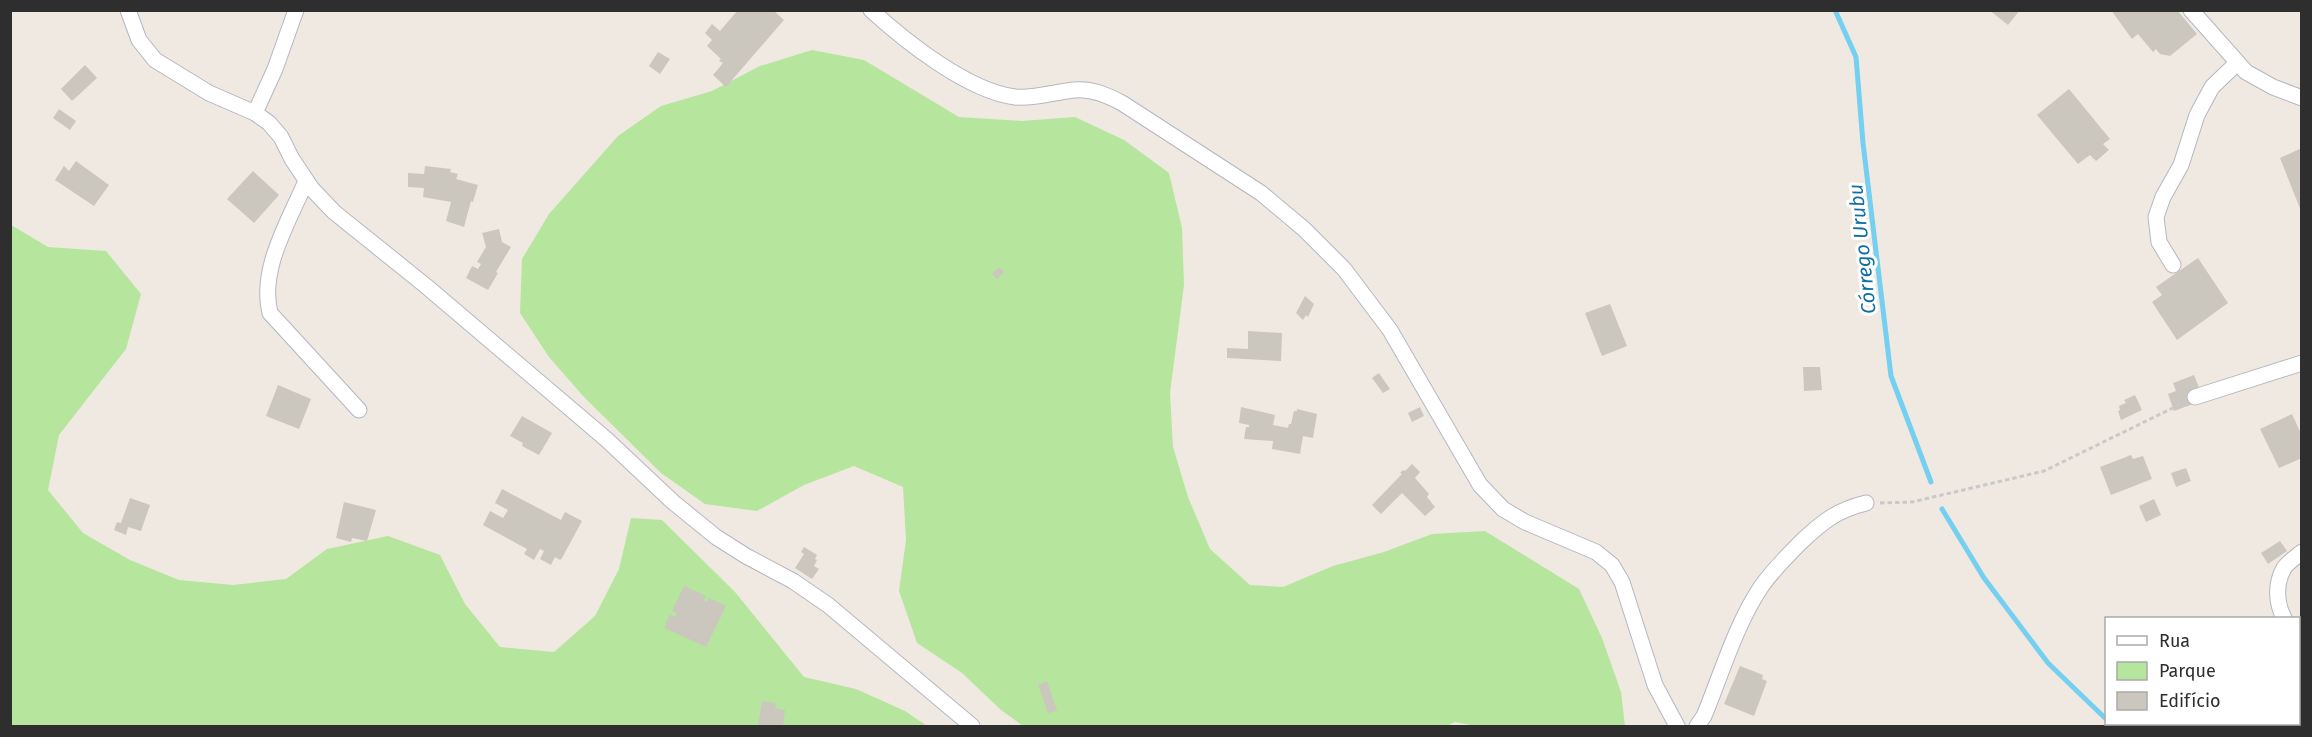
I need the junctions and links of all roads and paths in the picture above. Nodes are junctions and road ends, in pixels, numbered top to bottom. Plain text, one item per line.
1 (128, 10) edge
2 (296, 10) edge
3 (871, 10) edge
4 (2191, 10) edge
5 (2237, 63) junction
6 (2301, 98) edge
7 (255, 113) junction
8 (306, 181) junction
9 (2173, 265) dead end
10 (2301, 363) edge
11 (2195, 397) joint
12 (359, 410) dead end
13 (1866, 503) joint
14 (2301, 552) edge
15 (2282, 617) edge
16 (972, 726) edge
17 (1677, 726) edge
18 (1698, 726) edge

1 - 7 street
2 - 7 street
3 - 17 street
4 - 5 street
5 - 6 street
5 - 9 street
7 - 8 street
8 - 12 street
8 - 16 street
10 - 11 street
11 - 13 path
13 - 18 street
14 - 15 street

